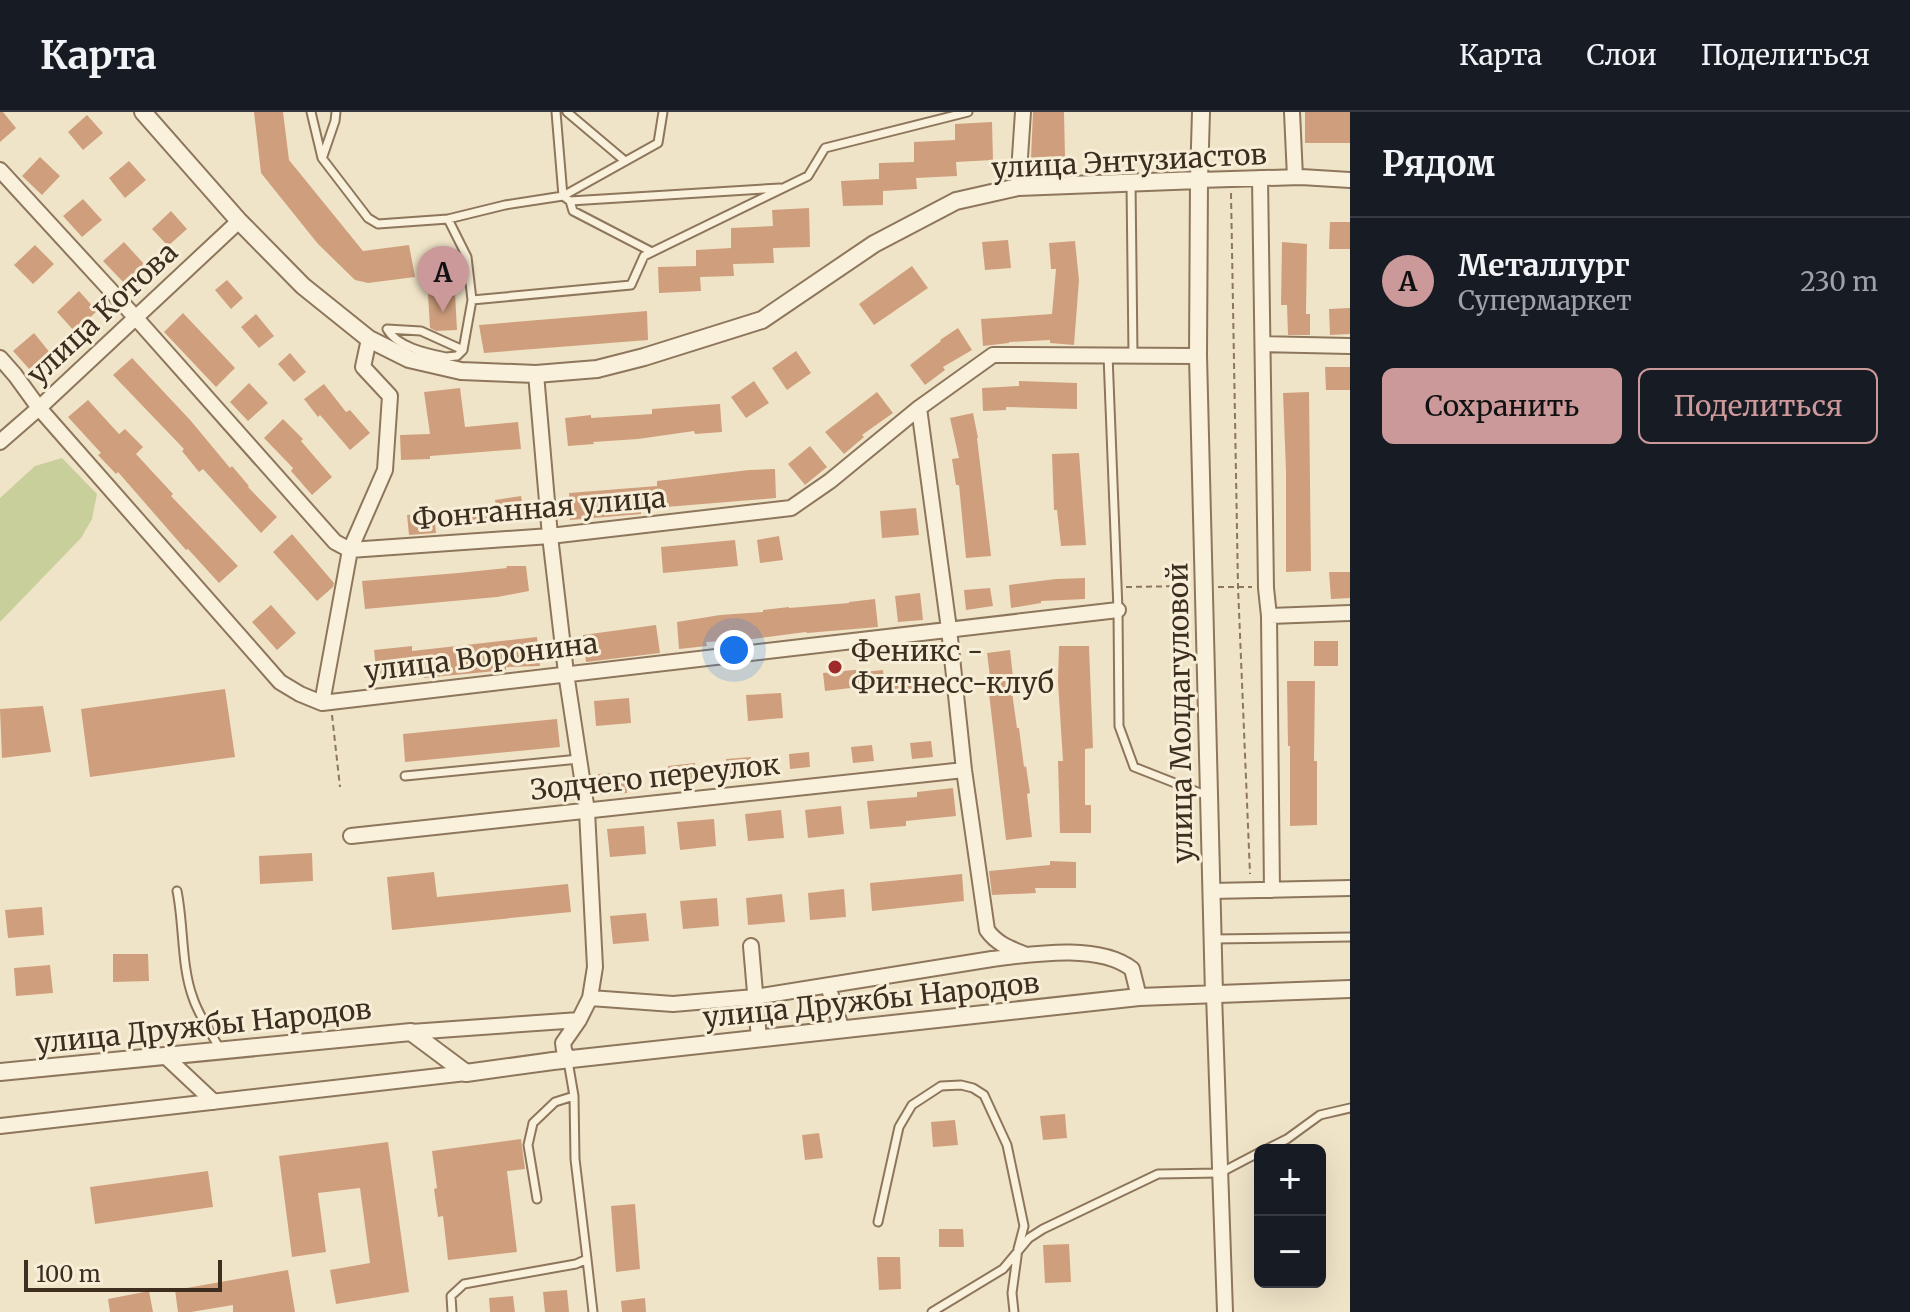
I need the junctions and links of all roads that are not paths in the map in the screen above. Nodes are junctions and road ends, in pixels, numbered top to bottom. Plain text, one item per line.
1 (143, 112) edge
2 (311, 112) edge
3 (336, 112) edge
4 (556, 112) edge
5 (567, 112) edge
6 (663, 112) edge
7 (968, 112) edge
8 (1023, 112) edge
9 (1201, 112) edge
10 (1292, 112) edge
11 (322, 158) junction
12 (625, 161) junction
13 (0, 170) edge
14 (1295, 177) junction
15 (1260, 178) junction
16 (1199, 180) junction
17 (1350, 180) edge
18 (1131, 182) junction
19 (786, 187) junction
20 (1018, 187) junction
21 (566, 198) junction
22 (448, 219) junction
23 (239, 221) junction
24 (652, 252) junction
25 (472, 300) junction
26 (136, 318) junction
27 (369, 339) junction
28 (1263, 344) junction
29 (1350, 346) edge
30 (463, 350) junction
31 (1108, 355) junction
32 (1133, 355) junction
33 (1198, 356) junction
34 (0, 358) edge
35 (444, 362) junction
36 (536, 374) junction
37 (39, 408) junction
38 (919, 408) junction
39 (0, 442) edge
40 (550, 536) junction
41 (350, 550) junction
42 (1118, 610) junction
43 (1350, 613) edge
44 (1269, 616) junction
45 (949, 629) junction
46 (566, 673) junction
47 (327, 702) junction
48 (579, 759) junction
49 (964, 770) junction
50 (405, 776) dead end
51 (1210, 797) junction
52 (587, 811) junction
53 (351, 836) dead end
54 (1350, 888) edge
55 (1272, 890) junction
56 (177, 891) dead end
57 (1211, 891) junction
58 (1350, 937) edge
59 (1212, 939) junction
60 (751, 946) dead end
61 (1027, 955) junction
62 (828, 986) junction
63 (1350, 989) edge
64 (1214, 994) junction
65 (755, 997) junction
66 (1139, 997) junction
67 (590, 998) junction
68 (579, 1020) junction
69 (842, 1030) junction
70 (411, 1032) junction
71 (759, 1039) junction
72 (221, 1051) junction
73 (165, 1056) junction
74 (568, 1059) junction
75 (0, 1072) edge
76 (466, 1073) junction
77 (574, 1096) junction
78 (214, 1102) junction
79 (1350, 1108) edge
80 (0, 1126) edge
81 (1277, 1144) edge
82 (1254, 1155) edge
83 (1220, 1173) junction
84 (537, 1199) dead end
85 (878, 1222) dead end
86 (1018, 1249) junction
87 (587, 1259) junction
88 (452, 1312) edge
89 (593, 1312) edge
90 (932, 1312) edge
91 (1014, 1312) edge
92 (1225, 1312) edge

1 - 23 street, улица Энтузиастов
2 - 11 lane
3 - 11 lane
4 - 21 lane
5 - 12 lane
6 - 12 lane
7 - 19 lane
8 - 20 street
9 - 16 street, улица Молдагуловой
10 - 14 street
11 - 22 lane
12 - 21 lane
13 - 26 street
14 - 15 street, улица Энтузиастов
14 - 17 street, улица Энтузиастов
15 - 16 street, улица Энтузиастов
15 - 28 street
16 - 18 street, улица Энтузиастов
16 - 33 street, улица Молдагуловой
18 - 20 street, улица Энтузиастов
18 - 32 lane
19 - 21 lane
19 - 24 lane
20 - 36 street, улица Энтузиастов
21 - 22 lane
21 - 24 lane
22 - 25 lane
23 - 26 street, улица Котова
23 - 27 street, улица Энтузиастов
24 - 25 lane
25 - 30 lane
26 - 37 street, улица Котова
26 - 41 street
27 - 35 street, улица Энтузиастов
27 - 41 street
28 - 29 street
28 - 44 street
30 - 35 lane
30 - 35 lane
31 - 32 street, Фонтанная улица
31 - 38 street, Фонтанная улица
31 - 42 lane
32 - 33 street, Фонтанная улица
33 - 51 street, улица Молдагуловой
34 - 37 street
35 - 36 street, улица Энтузиастов
36 - 40 street
37 - 39 street, улица Котова
37 - 47 street
38 - 40 street, Фонтанная улица
38 - 45 street
40 - 41 street, Фонтанная улица
40 - 46 street
41 - 47 street
42 - 45 street, улица Воронина
42 - 51 lane
43 - 44 street
44 - 55 street
45 - 46 street, улица Воронина
45 - 49 street
46 - 47 street, улица Воронина
46 - 48 street
48 - 50 lane
48 - 52 street
49 - 52 street, Зодчего переулок
49 - 61 street
51 - 57 street, улица Молдагуловой
52 - 53 street, Зодчего переулок
52 - 67 street
54 - 55 street
55 - 57 street
56 - 72 lane
57 - 59 street, улица Молдагуловой
58 - 59 lane
59 - 64 street, улица Молдагуловой
60 - 65 street
61 - 62 street
61 - 66 street
62 - 65 street
62 - 69 street
63 - 64 street, улица Дружбы Народов
64 - 66 street, улица Дружбы Народов
64 - 83 street, улица Молдагуловой
65 - 67 street
65 - 71 street
66 - 69 street, улица Дружбы Народов
67 - 68 street
68 - 70 street, улица Дружбы Народов
68 - 74 street
69 - 71 street, улица Дружбы Народов
70 - 72 street, улица Дружбы Народов
70 - 76 street, улица Дружбы Народов
71 - 74 street, улица Дружбы Народов
72 - 73 street, улица Дружбы Народов
73 - 75 street, улица Дружбы Народов
73 - 78 street
74 - 76 street, улица Дружбы Народов
74 - 77 lane
76 - 78 street
77 - 84 lane
77 - 87 lane
78 - 80 street
79 - 81 lane
82 - 83 lane
83 - 86 lane
83 - 92 street, улица Молдагуловой
85 - 86 lane
86 - 90 lane
86 - 91 lane
87 - 88 lane
87 - 89 lane

